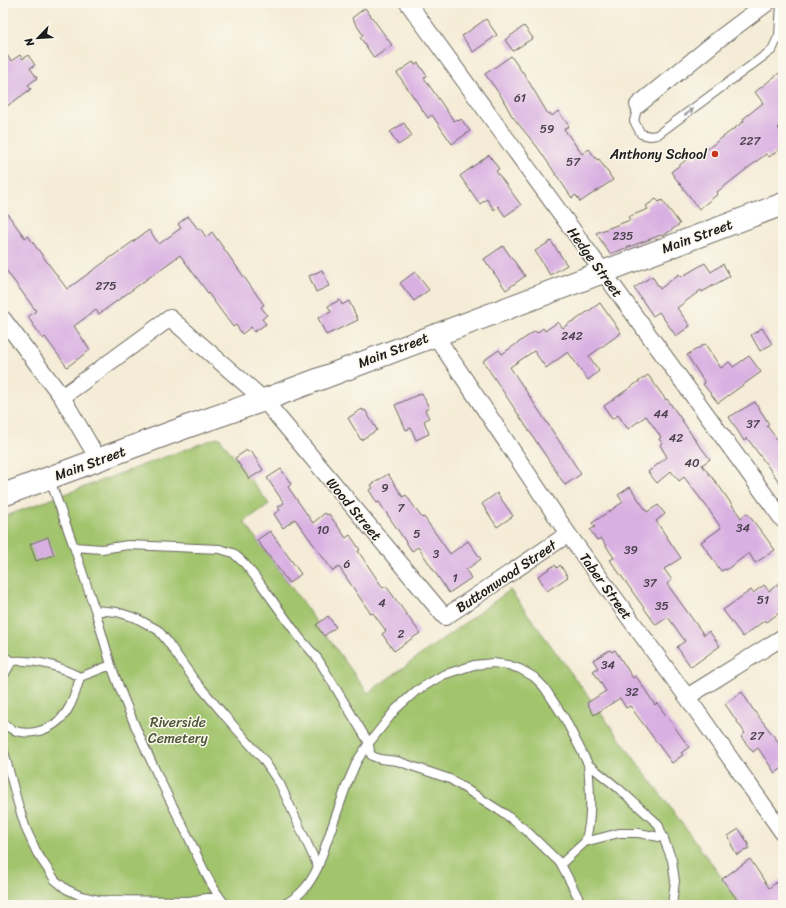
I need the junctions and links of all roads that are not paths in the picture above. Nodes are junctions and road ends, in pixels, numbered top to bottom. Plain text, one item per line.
1 (408, 3) edge
2 (767, 3) edge
3 (781, 3) edge
4 (638, 105) joint
5 (783, 204) edge
6 (602, 272) junction
7 (3, 319) edge
8 (435, 335) junction
9 (62, 397) junction
10 (264, 400) junction
11 (98, 459) junction
12 (49, 478) junction
13 (3, 495) edge
14 (783, 520) edge
15 (568, 534) junction
16 (74, 546) junction
17 (95, 610) junction
18 (445, 617) joint
19 (783, 636) edge
20 (3, 656) edge
21 (12, 661) junction
22 (3, 664) edge
23 (111, 665) junction
24 (3, 677) edge
25 (80, 677) junction
26 (687, 697) junction
27 (3, 723) edge
28 (369, 743) junction
29 (3, 748) edge
30 (588, 764) junction
31 (783, 833) edge
32 (664, 838) junction
33 (585, 842) junction
34 (561, 864) junction
35 (318, 867) junction
36 (219, 896) junction
37 (226, 905) edge
38 (283, 905) edge
39 (582, 905) edge
40 (672, 905) edge

1 - 6 street, Hedge Street
2 - 4 street
4 -> 3 lane
5 - 6 main road, Main Street
6 - 8 main road, Main Street
6 - 14 street, Hedge Street
7 - 9 street
8 - 10 main road, Main Street
8 - 15 street, Taber Street
9 - 10 street, Wood Street
9 - 11 street
10 - 11 main road, Main Street
10 - 18 street, Wood Street
11 - 12 main road, Main Street
12 - 13 main road, Main Street
12 - 16 lane
15 - 18 street, Buttonwood Street
15 - 26 street, Taber Street
16 - 17 lane
16 - 28 lane
17 - 23 lane
17 - 35 lane
19 - 26 street
20 - 21 lane
21 - 22 lane
21 - 24 lane
21 - 25 lane
23 - 25 lane
23 - 36 lane
25 - 27 lane
26 - 31 street, Taber Street
28 - 30 lane
28 - 34 lane
28 - 35 lane
29 - 36 lane
30 - 32 lane
30 - 33 lane
32 - 33 lane
32 - 40 lane
33 - 34 lane
34 - 39 lane
35 - 38 lane
36 - 37 lane

